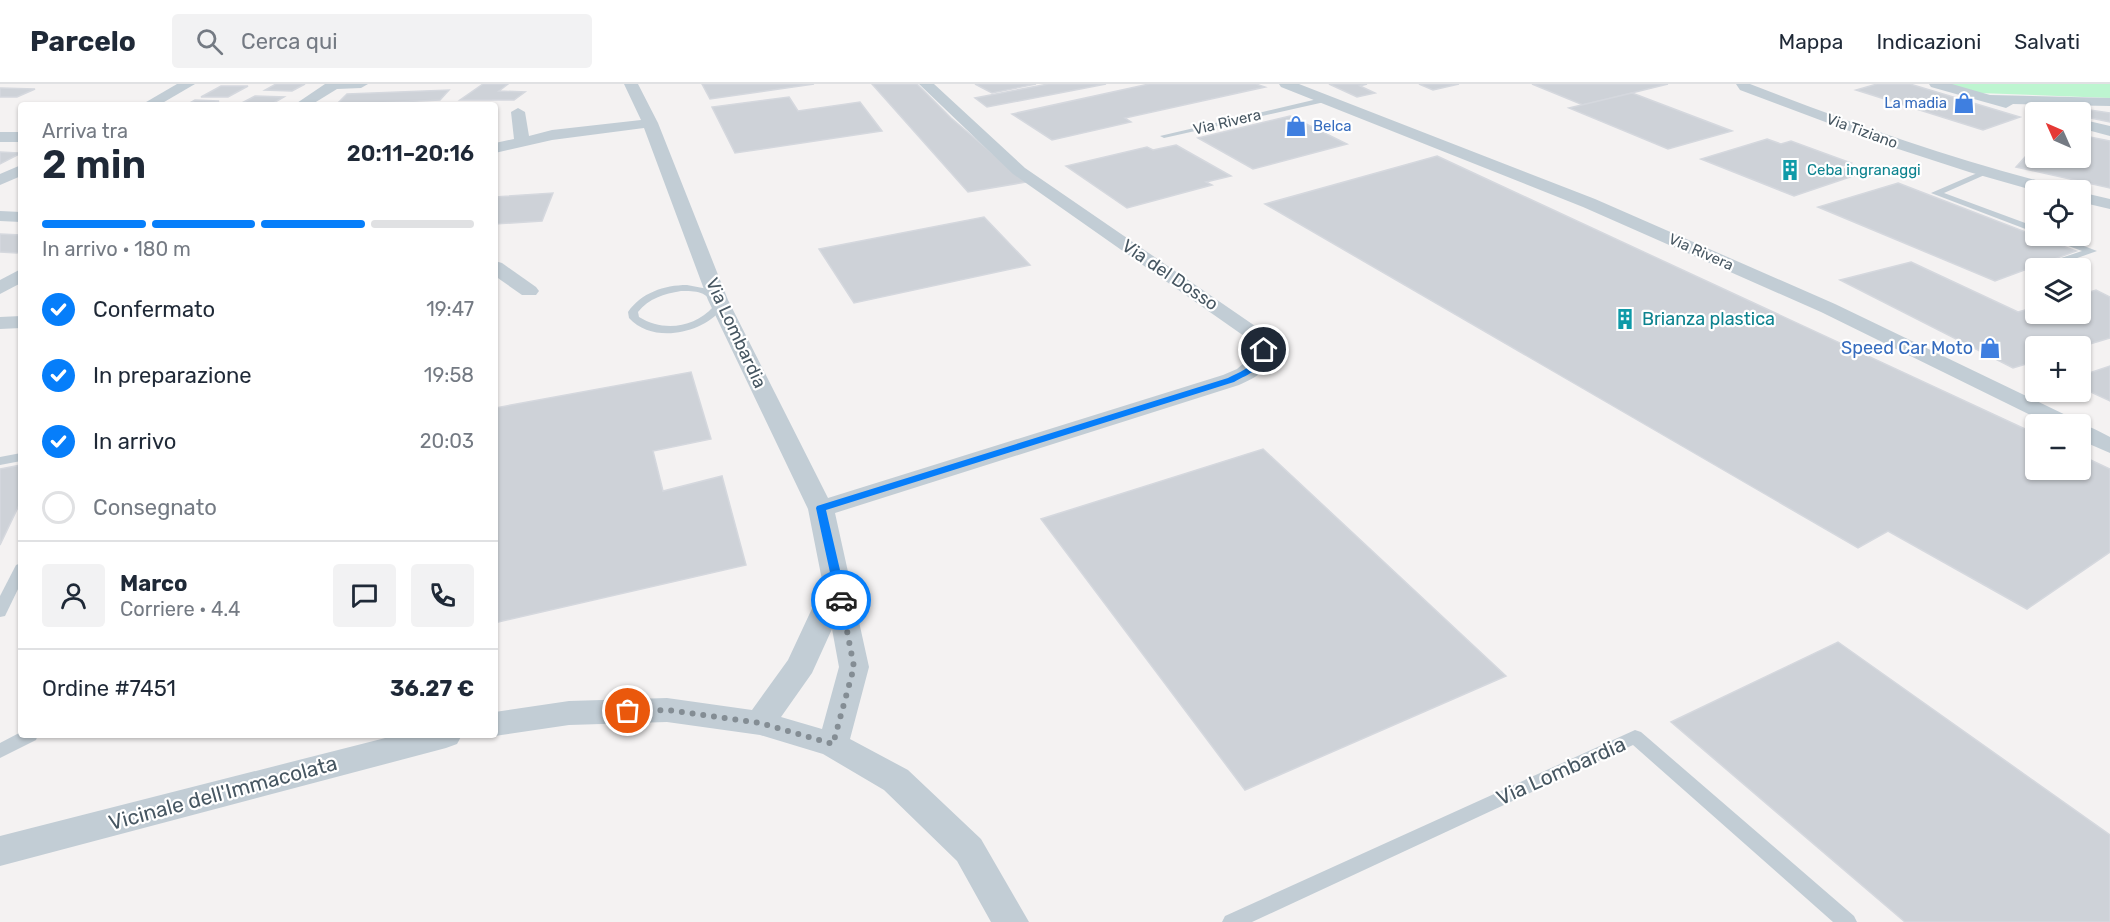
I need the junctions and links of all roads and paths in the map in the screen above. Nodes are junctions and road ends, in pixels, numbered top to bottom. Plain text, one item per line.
1 (189, 84) edge
2 (361, 84) edge
3 (631, 84) edge
4 (926, 84) edge
5 (1286, 84) edge
6 (1743, 84) edge
7 (1936, 84) edge
8 (334, 85) edge
9 (1326, 99) junction
10 (1990, 99) junction
11 (154, 102) edge
12 (306, 102) edge
13 (2110, 102) edge
14 (2025, 108) edge
15 (518, 112) dead end
16 (650, 123) junction
17 (2091, 126) edge
18 (2110, 131) edge
19 (1164, 136) dead end
20 (0, 137) edge
21 (18, 138) edge
22 (522, 140) junction
23 (498, 147) edge
24 (18, 171) edge
25 (1985, 173) junction
26 (0, 180) edge
27 (2025, 183) edge
28 (2091, 200) edge
29 (2110, 204) edge
30 (0, 216) edge
31 (18, 217) edge
32 (2025, 226) edge
33 (2078, 246) edge
34 (2071, 258) edge
35 (498, 269) edge
36 (18, 277) edge
37 (0, 288) edge
38 (529, 291) dead end
39 (718, 300) junction
40 (18, 322) edge
41 (0, 323) edge
42 (2045, 414) edge
43 (2091, 437) edge
44 (2110, 446) edge
45 (18, 458) edge
46 (0, 461) edge
47 (821, 508) junction
48 (18, 574) edge
49 (838, 582) junction
50 (0, 612) edge
51 (760, 723) junction
52 (498, 724) edge
53 (24, 738) edge
54 (434, 738) edge
55 (833, 744) junction
56 (0, 751) edge
57 (0, 851) edge
58 (1011, 922) edge
59 (1232, 922) edge
60 (1847, 922) edge

1 - 11 street
2 - 8 street
3 - 16 street, Via Lombardia
4 - 47 street, Via del Dosso
5 - 9 street, Via Rivera
6 - 25 street, Via Tiziano
7 - 10 street
8 - 12 street
9 - 19 lane, Via Rivera
9 - 42 street, Via Rivera
10 - 13 street
10 - 14 street
15 - 22 street
16 - 22 street
16 - 39 street, Via Lombardia
17 - 18 street
20 - 21 street
22 - 23 street
24 - 26 street
25 - 27 street, Via Tiziano
25 - 32 lane
28 - 29 street
30 - 31 street
33 - 34 lane
35 - 38 street
36 - 37 street
39 - 39 lane
39 - 47 street, Via Lombardia
40 - 41 street
43 - 44 street
45 - 46 lane
47 - 49 street, Via Lombardia
48 - 50 lane
49 - 51 street
49 - 55 street, Via Lombardia
51 - 52 street
51 - 55 street
53 - 56 lane
54 - 57 street, Vicinale dell'Immacolata
55 - 58 street
59 - 60 lane, Via Lombardia

